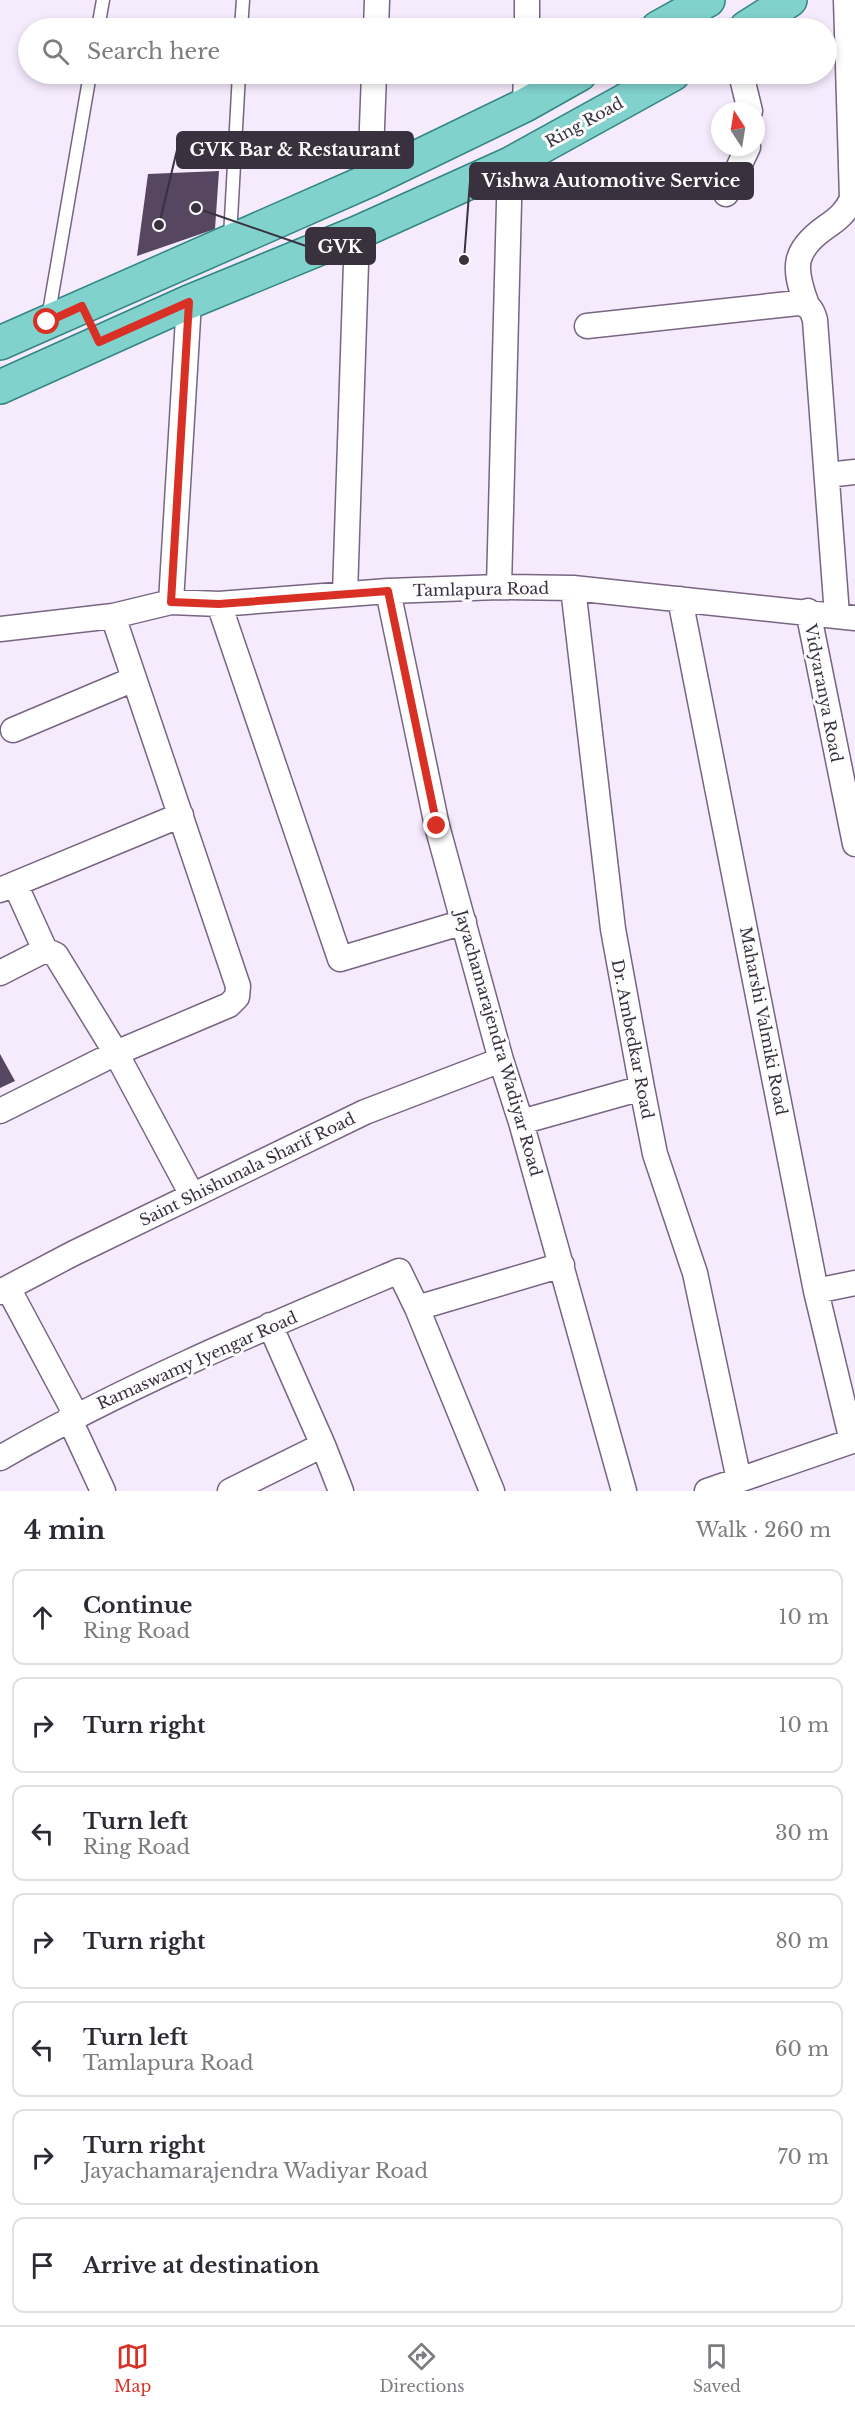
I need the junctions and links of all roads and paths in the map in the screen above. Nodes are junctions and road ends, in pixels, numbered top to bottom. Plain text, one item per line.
1 (103, 0) edge
2 (243, 0) edge
3 (377, 0) edge
4 (527, 0) edge
5 (708, 0) edge
6 (790, 0) edge
7 (846, 0) edge
8 (100, 18) edge
9 (242, 18) edge
10 (376, 18) edge
11 (527, 18) edge
12 (676, 18) edge
13 (762, 18) edge
14 (88, 84) edge
15 (238, 84) edge
16 (374, 84) edge
17 (544, 84) edge
18 (655, 84) edge
19 (743, 84) edge
20 (526, 89) edge
21 (748, 102) edge
22 (487, 124) junction
23 (744, 156) edge
24 (510, 164) junction
25 (370, 180) junction
26 (726, 194) dead end
27 (357, 233) junction
28 (230, 240) junction
29 (189, 302) junction
30 (807, 305) junction
31 (82, 306) junction
32 (47, 322) junction
33 (587, 326) dead end
34 (99, 342) junction
35 (0, 343) edge
36 (0, 387) edge
37 (855, 472) edge
38 (827, 475) junction
39 (499, 587) junction
40 (573, 588) junction
41 (388, 591) junction
42 (345, 594) junction
43 (680, 599) junction
44 (171, 602) junction
45 (219, 604) junction
46 (808, 611) junction
47 (113, 616) junction
48 (846, 616) edge
49 (0, 629) edge
50 (134, 679) junction
51 (13, 730) dead end
52 (181, 814) junction
53 (855, 844) edge
54 (8, 887) edge
55 (464, 922) junction
56 (45, 950) junction
57 (0, 973) edge
58 (116, 1053) junction
59 (501, 1060) junction
60 (642, 1088) junction
61 (0, 1111) edge
62 (521, 1122) junction
63 (192, 1195) junction
64 (562, 1265) junction
65 (855, 1283) edge
66 (4, 1290) edge
67 (816, 1291) junction
68 (417, 1308) junction
69 (270, 1325) junction
70 (73, 1416) junction
71 (853, 1441) edge
72 (323, 1445) junction
73 (0, 1458) edge
74 (740, 1480) junction
75 (103, 1491) edge
76 (230, 1491) edge
77 (341, 1491) edge
78 (492, 1491) edge
79 (624, 1491) edge
80 (707, 1491) edge

1 - 8 lane
2 - 9 lane
3 - 10 street
4 - 11 street
5 - 12 main road
6 - 13 main road
7 - 30 street
14 - 32 lane
15 - 28 lane
16 - 25 street
17 - 20 main road
18 - 24 main road, Ring Road
19 - 21 street
20 - 22 main road
22 - 24 main road
22 - 25 main road
23 - 26 street
24 - 27 main road, Ring Road
24 - 39 street
25 - 28 main road
27 - 29 main road, Ring Road
27 - 42 street
28 - 31 main road
29 - 34 main road, Ring Road
29 - 44 street
30 - 33 street
30 - 38 street
31 - 32 main road
31 - 34 main road
32 - 35 main road
34 - 36 main road, Ring Road
37 - 38 street
38 - 48 street
39 - 40 street, Tamlapura Road
39 - 41 street, Tamlapura Road
40 - 43 street, Tamlapura Road
40 - 60 street, Dr. Ambedkar Road
41 - 42 street, Tamlapura Road
41 - 55 street, Jayachamarajendra Wadiyar Road
42 - 45 street, Tamlapura Road
43 - 46 street, Tamlapura Road
43 - 67 street, Maharshi Valmiki Road
44 - 45 street, Tamlapura Road
44 - 47 street, Tamlapura Road
45 - 55 street
46 - 48 street, Tamlapura Road
46 - 53 street, Vidyaranya Road
47 - 49 street, Tamlapura Road
47 - 50 street
50 - 51 street
50 - 52 street
52 - 54 street
52 - 58 street
54 - 56 street
55 - 59 street, Jayachamarajendra Wadiyar Road
56 - 57 street
56 - 58 street
58 - 61 street
58 - 63 street
59 - 62 street, Jayachamarajendra Wadiyar Road
59 - 63 street, Saint Shishunala Sharif Road
60 - 62 street
60 - 74 street, Dr. Ambedkar Road
62 - 64 street, Jayachamarajendra Wadiyar Road
63 - 66 street, Saint Shishunala Sharif Road
64 - 68 street
64 - 79 street, Jayachamarajendra Wadiyar Road
65 - 67 street
66 - 70 street
67 - 71 street, Maharshi Valmiki Road
68 - 69 street, Ramaswamy Iyengar Road
68 - 78 street
69 - 70 street, Ramaswamy Iyengar Road
69 - 72 street
70 - 73 street, Ramaswamy Iyengar Road
70 - 75 street
71 - 74 street
72 - 76 street
72 - 77 street
74 - 80 street

